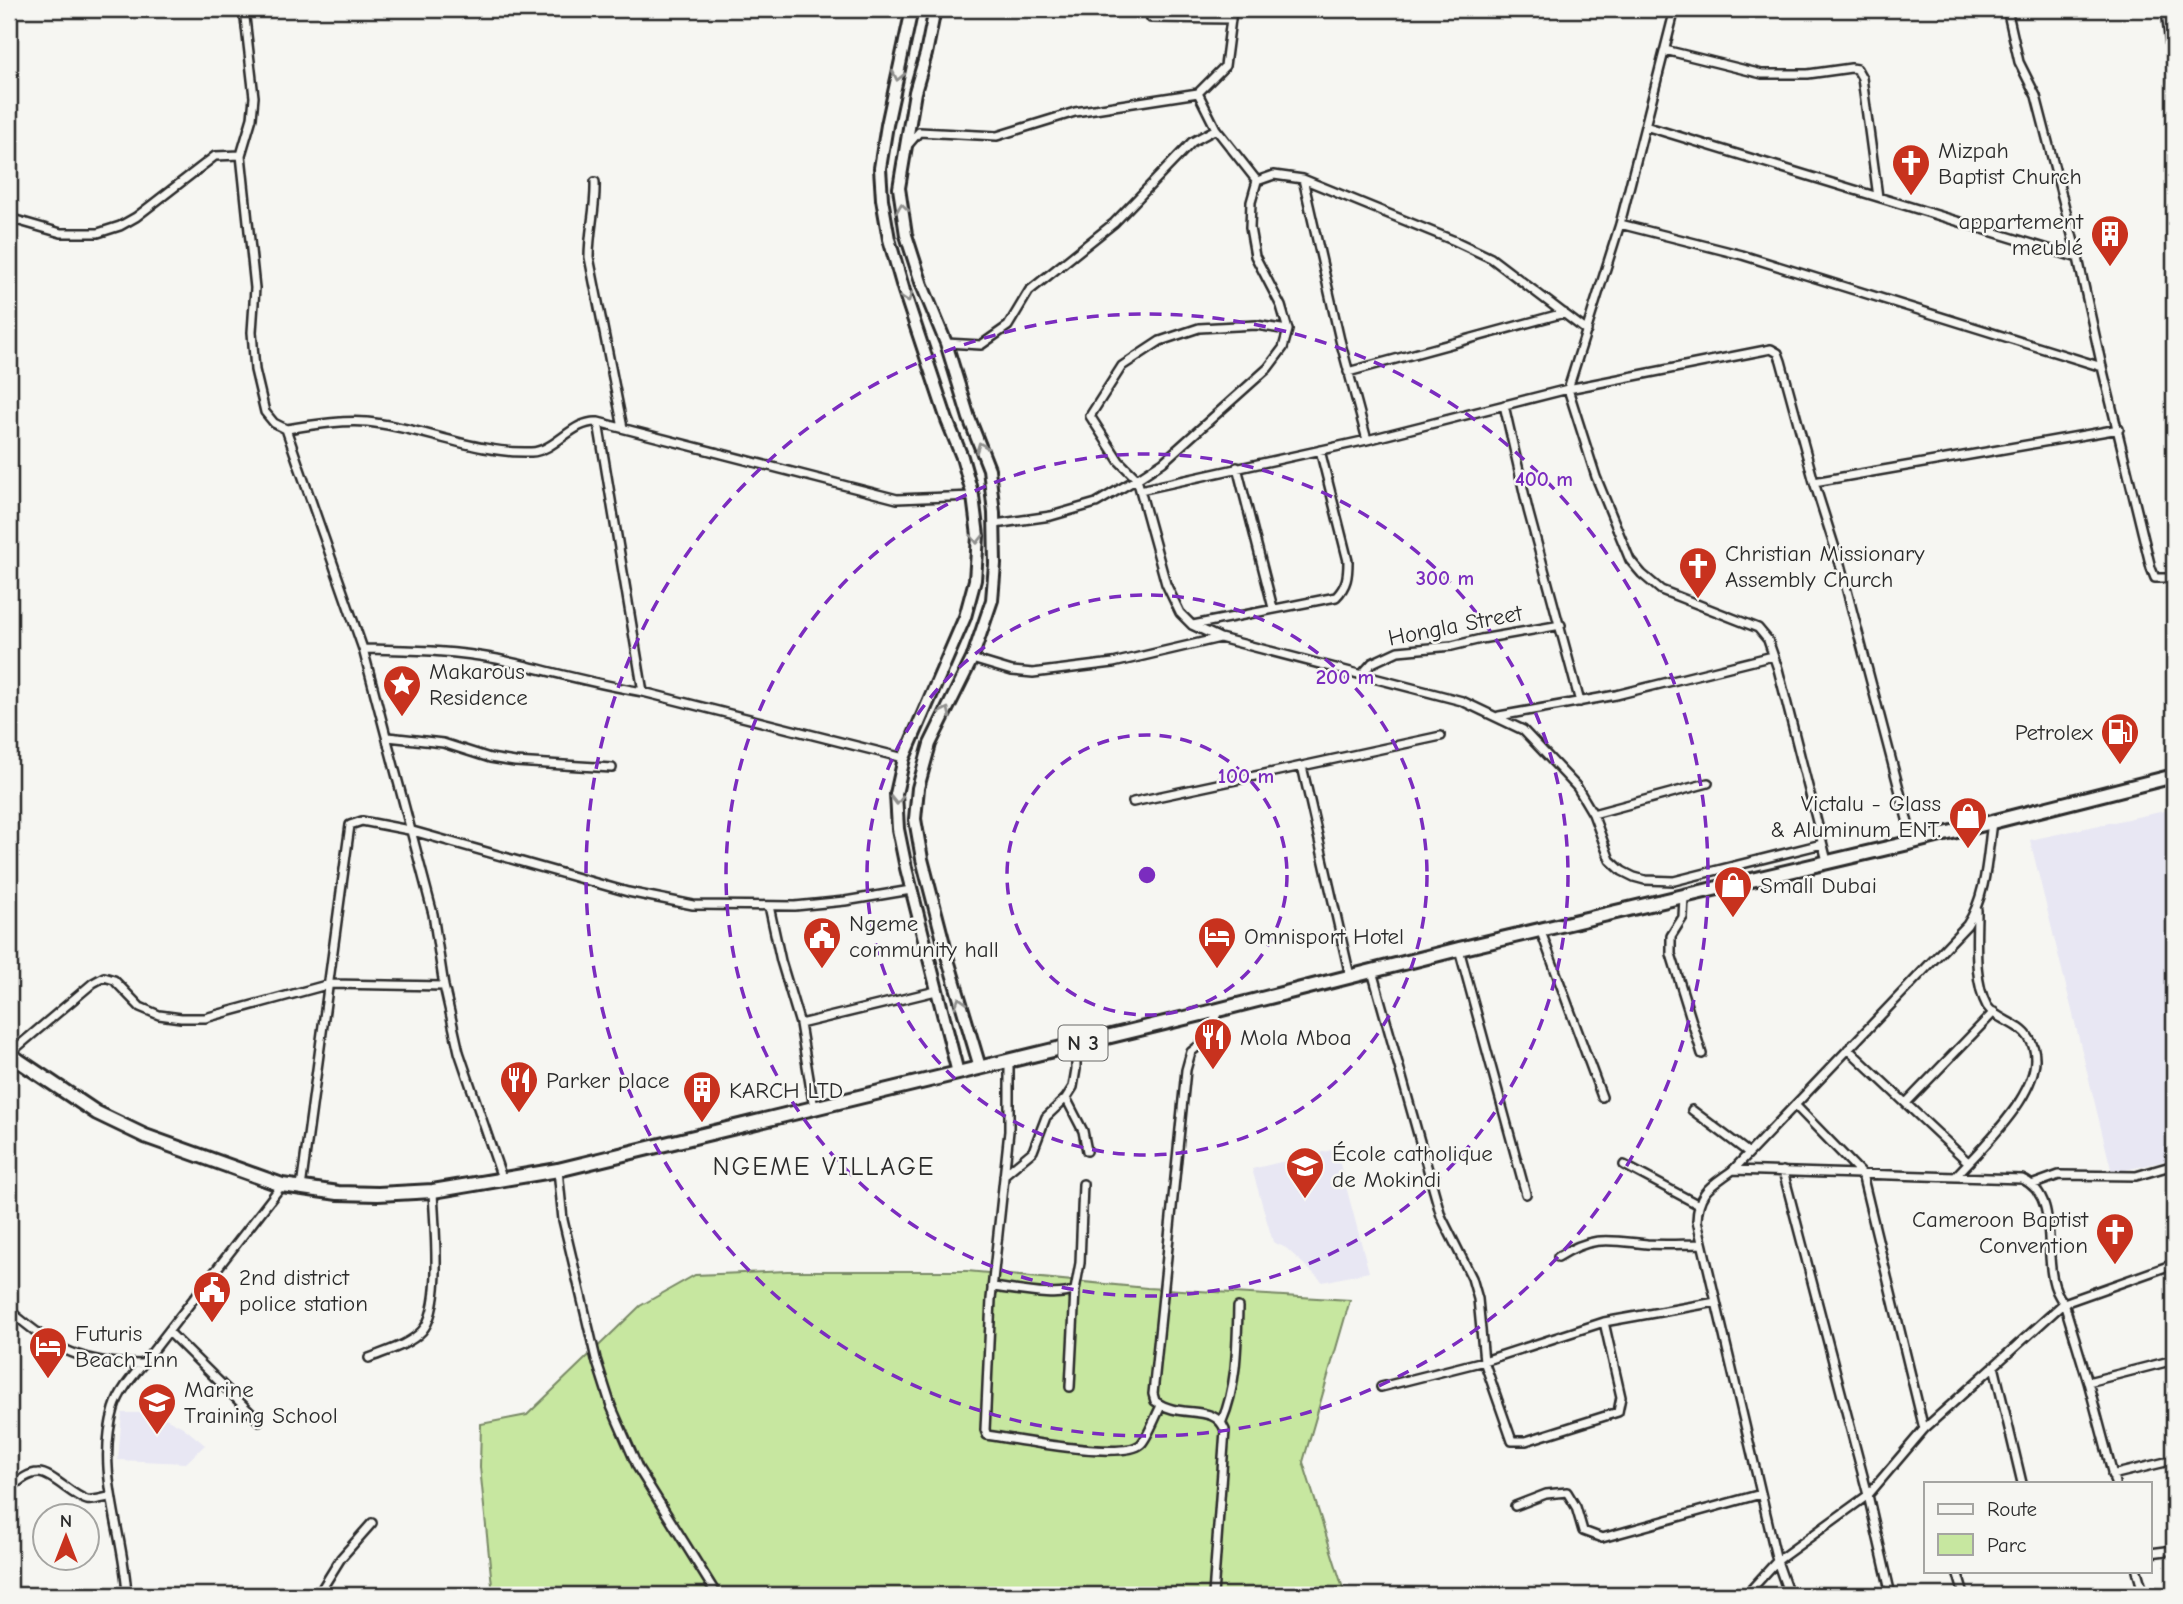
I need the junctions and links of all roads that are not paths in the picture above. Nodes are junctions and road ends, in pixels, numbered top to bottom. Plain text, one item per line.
1 (244, 9) edge
2 (912, 9) edge
3 (935, 9) edge
4 (1147, 9) edge
5 (1232, 9) edge
6 (1675, 9) edge
7 (2007, 9) edge
8 (2166, 9) edge
9 (1231, 19) junction
10 (1665, 50) junction
11 (2173, 57) edge
12 (2174, 86) edge
13 (1198, 93) junction
14 (1645, 126) junction
15 (1216, 130) junction
16 (904, 149) junction
17 (241, 155) junction
18 (1303, 179) junction
19 (1257, 181) junction
20 (595, 182) dead end
21 (1878, 197) junction
22 (9, 218) edge
23 (1620, 224) junction
24 (2078, 258) junction
25 (1564, 313) junction
26 (1288, 330) junction
27 (1587, 331) junction
28 (946, 344) junction
29 (2102, 367) junction
30 (1349, 372) junction
31 (1568, 389) junction
32 (1504, 405) junction
33 (598, 422) junction
34 (623, 428) junction
35 (286, 429) junction
36 (2119, 429) junction
37 (1367, 440) junction
38 (1320, 450) junction
39 (1237, 467) junction
40 (1137, 479) junction
41 (1814, 482) junction
42 (1140, 490) junction
43 (974, 496) junction
44 (995, 524) junction
45 (2174, 578) edge
46 (1273, 608) junction
47 (1192, 625) junction
48 (1561, 625) junction
49 (1220, 638) junction
50 (363, 649) junction
51 (1773, 656) junction
52 (972, 659) junction
53 (1362, 674) junction
54 (643, 692) junction
55 (1580, 702) junction
56 (1498, 717) junction
57 (1441, 736) dead end
58 (388, 737) junction
59 (904, 758) junction
60 (1302, 766) junction
61 (612, 768) dead end
62 (2174, 776) edge
63 (1708, 783) dead end
64 (1133, 802) dead end
65 (1593, 814) junction
66 (1992, 822) junction
67 (410, 830) junction
68 (1913, 842) junction
69 (1822, 844) junction
70 (1826, 861) junction
71 (911, 890) junction
72 (1685, 895) junction
73 (769, 906) junction
74 (1977, 909) junction
75 (1539, 929) junction
76 (1459, 948) junction
77 (1372, 971) junction
78 (1350, 976) junction
79 (330, 984) junction
80 (444, 986) junction
81 (936, 991) junction
82 (1218, 1010) junction
83 (1994, 1012) junction
84 (800, 1024) junction
85 (1076, 1044) junction
86 (1848, 1049) junction
87 (9, 1054) edge
88 (1702, 1054) dead end
89 (1009, 1060) junction
90 (980, 1067) junction
91 (958, 1073) junction
92 (1602, 1097) dead end
93 (1066, 1098) junction
94 (1906, 1103) junction
95 (1795, 1105) junction
96 (814, 1108) junction
97 (1692, 1110) dead end
98 (1087, 1151) dead end
99 (1749, 1153) junction
100 (1968, 1162) junction
101 (1624, 1165) dead end
102 (2174, 1166) edge
103 (558, 1170) junction
104 (1733, 1170) junction
105 (1783, 1171) junction
106 (1862, 1174) junction
107 (1003, 1175) junction
108 (1955, 1177) junction
109 (503, 1181) junction
110 (1083, 1184) dead end
111 (2034, 1184) junction
112 (282, 1185) junction
113 (301, 1188) junction
114 (433, 1191) junction
115 (1526, 1194) dead end
116 (1697, 1205) junction
117 (1702, 1244) junction
118 (1558, 1258) dead end
119 (2174, 1264) edge
120 (992, 1287) junction
121 (1075, 1290) junction
122 (1716, 1301) junction
123 (2064, 1303) junction
124 (1238, 1307) dead end
125 (9, 1310) edge
126 (1604, 1322) junction
127 (169, 1332) junction
128 (369, 1358) dead end
129 (2174, 1360) edge
130 (1484, 1361) junction
131 (143, 1364) junction
132 (1994, 1366) junction
133 (2088, 1382) junction
134 (1070, 1387) dead end
135 (1381, 1387) dead end
136 (1161, 1406) junction
137 (260, 1421) dead end
138 (1222, 1421) junction
139 (1924, 1429) junction
140 (2174, 1460) edge
141 (2113, 1479) edge
142 (2022, 1482) edge
143 (9, 1489) edge
144 (1761, 1494) junction
145 (1868, 1495) junction
146 (109, 1497) junction
147 (1515, 1506) dead end
148 (372, 1523) dead end
149 (2174, 1550) edge
150 (2152, 1553) edge
151 (1777, 1561) junction
152 (1957, 1572) edge
153 (2137, 1572) edge
154 (127, 1595) edge
155 (318, 1595) edge
156 (717, 1595) edge
157 (1213, 1595) edge
158 (1746, 1595) edge
159 (1789, 1595) edge
160 (1891, 1595) edge
161 (1964, 1595) edge
162 (2144, 1595) edge

1 - 17 street
2 -> 43 main road
3 - 16 main road
4 - 9 street
5 - 9 street
6 - 10 street
7 - 24 street
8 - 11 street
9 - 13 street
10 - 14 street
10 - 21 street
11 - 12 street
13 - 15 street
13 - 16 street
14 - 21 street
14 - 23 street
15 - 19 street
15 - 28 street
28 -> 16 main road
17 - 22 street
17 - 35 street
18 - 19 street
18 - 25 street
18 - 30 street
19 - 26 street
20 - 34 street
21 - 24 street
23 - 27 street
23 - 29 street
24 - 29 street
25 - 27 street
25 - 30 street
26 - 40 street
26 - 40 street
27 - 31 street
44 -> 28 main road
29 - 36 street
30 - 37 street
31 - 32 street
31 - 41 street
31 - 51 street
32 - 37 street
32 - 48 street
33 - 34 street
33 - 35 street
33 - 54 street
34 - 43 street
35 - 50 street
36 - 41 street
36 - 45 street
37 - 38 street
38 - 39 street
38 - 46 street
39 - 42 street
39 - 46 street
40 - 42 street
40 - 44 street
41 - 68 street
42 - 47 street
43 -> 59 main road
44 - 52 main road
46 - 47 street
47 - 49 street
48 - 53 street, Hongla Street
48 - 55 street
49 - 52 street
49 - 53 street
50 - 54 street
50 - 58 street
51 - 55 street
51 - 69 street
90 -> 52 main road
53 - 56 street
54 - 59 street
55 - 56 street
56 - 65 street
57 - 60 street
58 - 61 street
58 - 67 street
59 -> 71 main road
60 - 64 street
60 - 78 street
62 - 66 highway, N 3
63 - 65 street
65 - 69 street
66 - 68 highway, N 3
66 - 74 street
67 - 73 street
67 - 79 street
67 - 80 street
68 - 70 highway, N 3
69 - 70 street
70 - 72 highway, N 3
71 - 73 street
71 - 81 main road
72 - 75 highway, N 3
72 - 88 street
73 - 84 street
74 - 83 street
74 - 86 street
75 - 76 highway, N 3
75 - 92 street
76 - 77 highway, N 3
76 - 115 street
77 - 78 highway, N 3
77 - 130 street
78 - 82 highway, N 3
79 - 80 street
79 - 87 street
79 - 113 street
80 - 109 street
81 - 84 street
81 - 91 main road
82 - 85 highway, N 3
82 - 136 street
83 - 94 street
83 - 100 street
84 - 96 street
85 - 89 highway, N 3
85 - 93 street
86 - 94 street
86 - 95 street
87 - 112 highway, N 3
89 - 90 highway, N 3
89 - 107 street
90 - 91 highway, N 3
91 - 96 highway, N 3
93 - 98 street
93 - 107 street
94 - 100 street
95 - 99 street
95 - 106 street
96 - 103 highway, N 3
97 - 99 street
99 - 104 street
100 - 108 street
101 - 116 street
102 - 111 street
103 - 109 highway, N 3
103 - 156 street
104 - 105 street
104 - 116 street
105 - 106 street
105 - 145 street
106 - 108 street
106 - 139 street
107 - 120 street
108 - 111 street
109 - 114 highway, N 3
110 - 121 street
111 - 123 street
112 - 113 highway, N 3
112 - 127 street
113 - 114 highway, N 3
114 - 128 street
116 - 117 street
117 - 118 street
117 - 122 street
119 - 123 street
120 - 121 street
120 - 136 street
121 - 134 street
122 - 126 street
122 - 144 street
123 - 132 street
123 - 133 street
124 - 138 street
125 - 131 street
126 - 130 street
126 - 130 street
127 - 131 street
127 - 137 street
129 - 133 street
130 - 135 street
131 - 146 street
132 - 139 street
132 - 142 street
133 - 141 street
136 - 138 street
138 - 157 street
139 - 145 street
140 - 141 street
143 - 146 street
144 - 147 street
144 - 151 street
145 - 151 street
145 - 160 street
146 - 154 street
148 - 155 street
149 - 150 street
151 - 158 street
151 - 159 street
152 - 161 street
153 - 162 street

